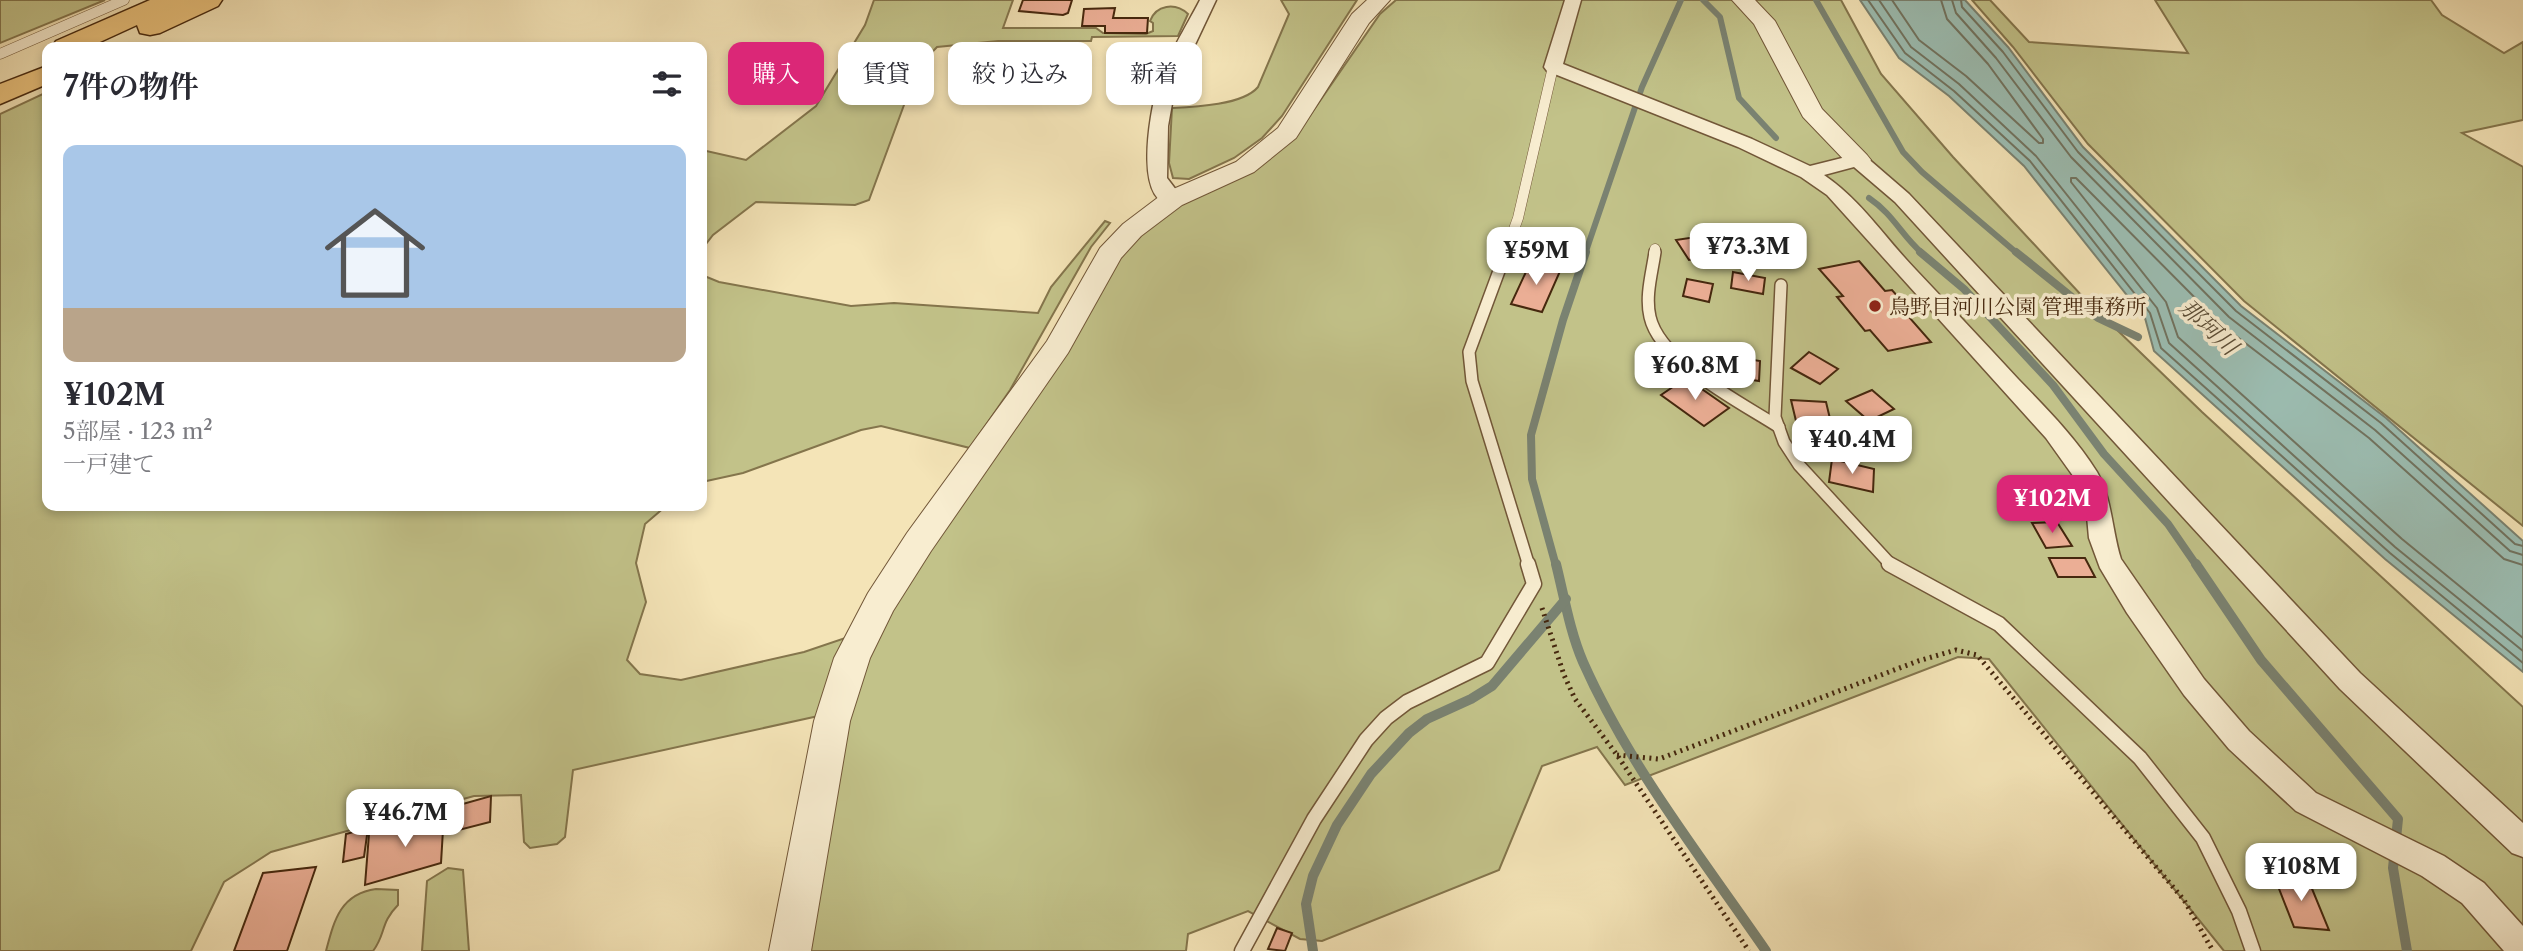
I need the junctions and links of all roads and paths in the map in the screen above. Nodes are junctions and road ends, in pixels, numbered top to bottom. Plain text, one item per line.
1 (124, 0) edge
2 (172, 0) edge
3 (209, 0) edge
4 (1208, 0) edge
5 (1379, 0) edge
6 (1573, 0) edge
7 (1743, 0) edge
8 (77, 42) edge
9 (117, 42) edge
10 (0, 54) edge
11 (42, 58) edge
12 (1553, 67) junction
13 (42, 76) edge
14 (0, 77) edge
15 (0, 95) edge
16 (1858, 160) junction
17 (1808, 173) junction
18 (1173, 199) junction
19 (1655, 249) dead end
20 (1781, 285) dead end
21 (1779, 427) junction
22 (1534, 584) junction
23 (1617, 755) junction
24 (2523, 844) edge
25 (2523, 949) edge
26 (790, 951) edge
27 (1242, 951) edge
28 (1749, 951) edge
29 (2213, 951) edge
30 (2253, 951) edge

1 - 10 lane
2 - 8 highway
3 - 9 highway
4 - 18 street
5 - 18 street
6 - 12 street
7 - 16 street
11 - 14 highway
12 - 17 street
12 - 22 lane
13 - 15 highway
16 - 17 street
16 - 24 street
17 - 25 street
18 - 26 street
19 - 21 lane
20 - 21 lane
21 - 30 lane
22 - 23 path
22 - 27 lane
23 - 28 path
23 - 29 path

